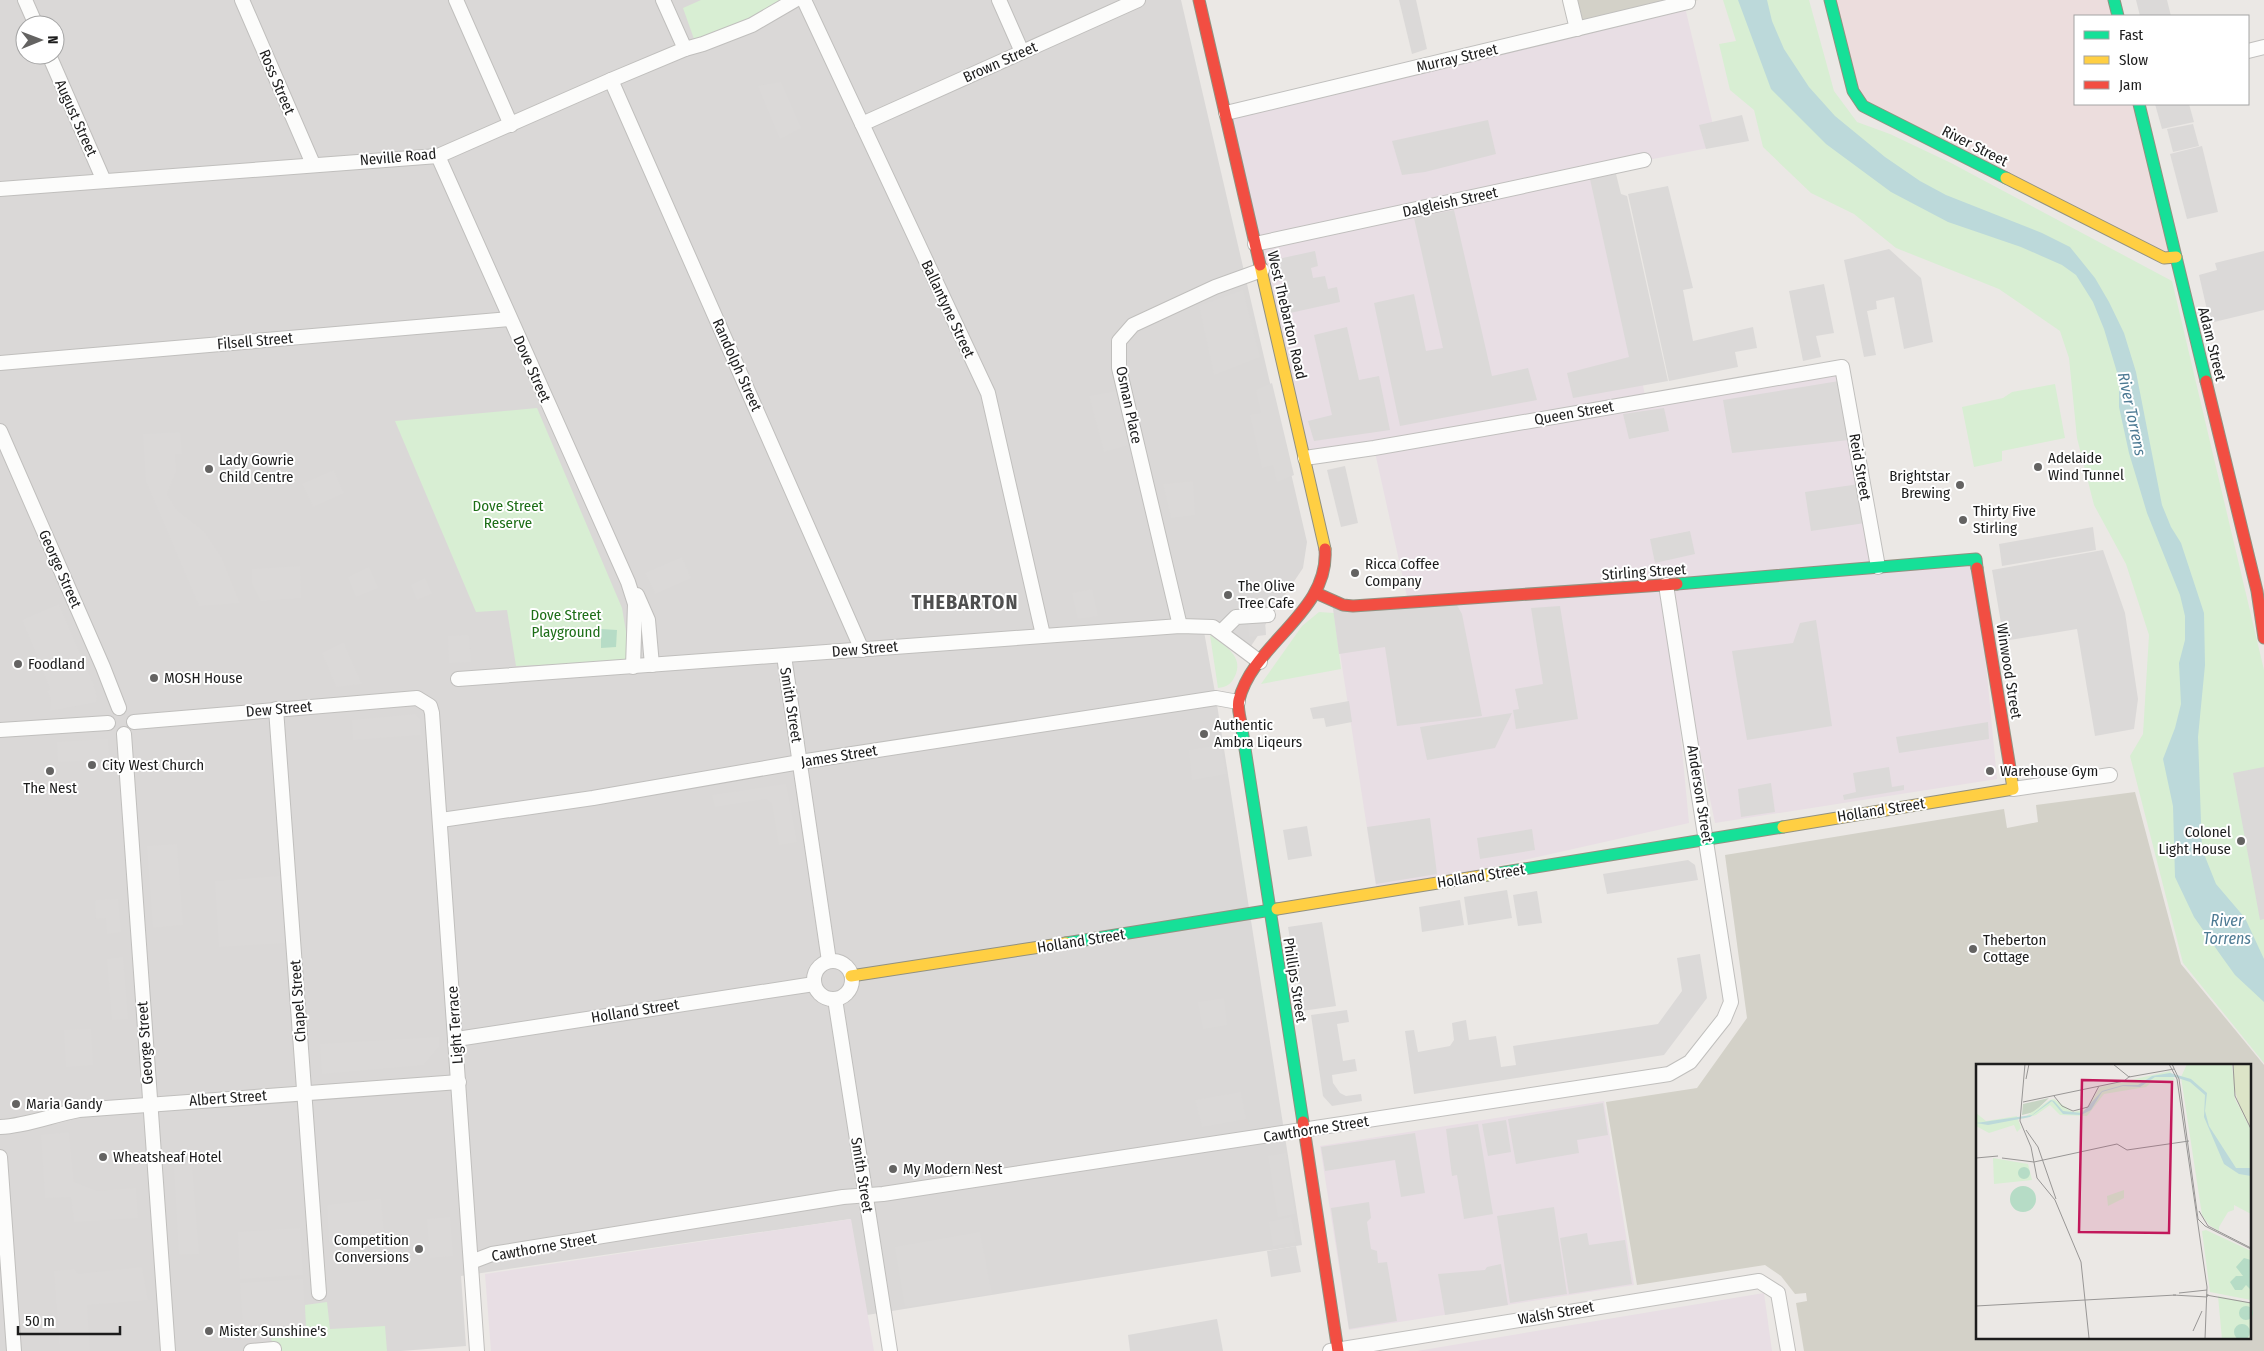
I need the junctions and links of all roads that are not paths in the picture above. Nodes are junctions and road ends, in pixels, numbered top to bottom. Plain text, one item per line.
1 (24, 0) edge
2 (242, 0) edge
3 (456, 0) edge
4 (663, 0) edge
5 (795, 0) edge
6 (804, 0) edge
7 (999, 0) edge
8 (1138, 0) edge
9 (1199, 0) edge
10 (1570, 0) edge
11 (1830, 0) edge
12 (2114, 0) edge
13 (1688, 2) dead end
14 (31, 15) edge
15 (2118, 15) edge
16 (1577, 29) junction
17 (2264, 47) edge
18 (684, 49) junction
19 (2249, 51) edge
20 (1022, 52) junction
21 (53, 65) edge
22 (611, 80) junction
23 (2139, 105) edge
24 (1226, 113) junction
25 (862, 124) junction
26 (511, 125) junction
27 (438, 156) junction
28 (1644, 160) dead end
29 (313, 164) junction
30 (104, 181) junction
31 (0, 189) edge
32 (1255, 244) junction
33 (2176, 257) junction
34 (1262, 270) junction
35 (510, 319) junction
36 (0, 363) edge
37 (1842, 367) joint
38 (0, 431) edge
39 (1305, 458) junction
40 (1976, 558) joint
41 (1878, 567) junction
42 (628, 582) junction
43 (1666, 585) junction
44 (2257, 591) junction
45 (1316, 593) junction
46 (2264, 609) edge
47 (1268, 615) dead end
48 (1180, 626) junction
49 (1221, 632) junction
50 (1042, 635) junction
51 (2264, 638) edge
52 (862, 650) junction
53 (784, 656) junction
54 (1260, 662) junction
55 (652, 665) junction
56 (633, 667) junction
57 (458, 680) dead end
58 (424, 701) joint
59 (1238, 702) junction
60 (119, 708) junction
61 (276, 709) junction
62 (134, 722) junction
63 (108, 723) junction
64 (0, 730) edge
65 (124, 734) junction
66 (800, 762) junction
67 (2110, 775) dead end
68 (2013, 789) junction
69 (441, 820) junction
70 (1707, 839) junction
71 (1269, 911) junction
72 (829, 961) junction
73 (851, 976) junction
74 (814, 984) junction
75 (835, 999) junction
76 (1731, 1002) joint
77 (457, 1039) junction
78 (459, 1082) junction
79 (305, 1092) junction
80 (150, 1103) junction
81 (0, 1127) edge
82 (1304, 1131) junction
83 (0, 1158) edge
84 (866, 1197) junction
85 (471, 1262) junction
86 (319, 1293) dead end
87 (274, 1349) dead end
88 (14, 1351) edge
89 (168, 1351) edge
90 (251, 1351) edge
91 (477, 1351) edge
92 (890, 1351) edge
93 (1336, 1351) edge
94 (1788, 1351) edge

1 - 14 street
2 - 29 street, Ross Street
3 - 26 street
4 - 18 street
5 - 18 street, Neville Road
6 - 25 street, Ballantyne Street
7 - 20 street
8 - 20 street, Brown Street
9 - 24 street, West Thebarton Road
10 - 16 street
11 - 33 street, River Street
12 - 15 street
13 - 16 street, Murray Street
16 - 24 street, Murray Street
17 - 19 street
18 - 22 street, Neville Road
20 - 25 street, Brown Street
21 - 30 street, August Street
22 - 26 street, Neville Road
22 - 52 street, Randolph Street
23 - 33 street, Adam Street
24 - 32 street, West Thebarton Road
25 - 50 street, Ballantyne Street
26 - 27 street, Neville Road
27 - 29 street, Neville Road
27 - 35 street, Dove Street
28 - 32 street, Dalgleish Street
29 - 30 street, Neville Road
30 - 31 street, Neville Road
32 - 34 street, West Thebarton Road
33 - 44 street, Adam Street
34 - 39 street, West Thebarton Road
34 - 48 street, Osman Place
35 - 36 street, Filsell Street
35 - 42 street, Dove Street
37 - 39 street, Queen Street
37 - 41 street, Reid Street
38 - 60 street, George Street
39 - 45 street, West Thebarton Road
40 - 41 street, Stirling Street
40 - 68 street, Winwood Street
41 - 43 street, Stirling Street
42 - 55 street, Dove Street
42 - 56 street, Dove Street
43 - 45 street, Stirling Street
43 - 70 street, Anderson Street
44 - 46 street, Adam Street
44 - 51 street, Adam Street
45 - 54 street, West Thebarton Road
47 - 49 street
48 - 49 street, Dew Street
48 - 50 street, Dew Street
49 - 54 street, Dew Street
50 - 52 street, Dew Street
52 - 53 street, Dew Street
53 - 55 street, Dew Street
53 - 66 street, Smith Street
54 - 59 street
55 - 56 street, Dew Street
56 - 57 street, Dew Street
58 - 61 street, Dew Street
58 - 69 street, Light Terrace
59 - 66 street, James Street
59 - 71 street, Phillips Street
60 - 62 street
60 - 63 street
61 - 62 street, Dew Street
61 - 79 street, Chapel Street
62 - 65 street
63 - 64 street
63 - 65 street
65 - 80 street, George Street
66 - 69 street, James Street
66 - 72 street, Smith Street
67 - 68 street, Holland Street
68 - 70 street, Holland Street
69 - 77 street, Light Terrace
70 - 71 street, Holland Street
70 - 76 street, Anderson Street
71 - 73 street, Holland Street
71 - 82 street, Phillips Street
72 - 73 street
72 - 74 street
73 - 75 street
74 - 75 street
74 - 77 street, Holland Street
75 - 84 street, Smith Street
76 - 82 street, Cawthorne Street
77 - 78 street, Light Terrace
78 - 79 street, Albert Street
78 - 85 street, Light Terrace
79 - 80 street, Albert Street
79 - 86 street, Chapel Street
80 - 81 street, Albert Street
80 - 89 street, George Street
82 - 84 street, Cawthorne Street
82 - 93 street, Phillips Street
83 - 88 street
84 - 85 street, Cawthorne Street
84 - 92 street, Smith Street
85 - 91 street, Light Terrace
87 - 90 street
93 - 94 street, Walsh Street

